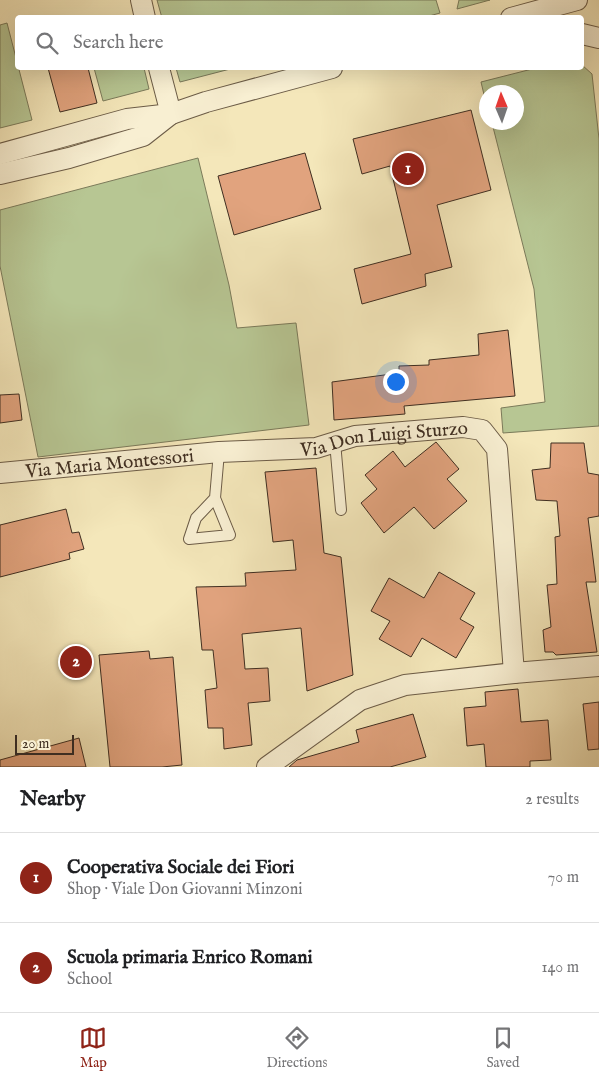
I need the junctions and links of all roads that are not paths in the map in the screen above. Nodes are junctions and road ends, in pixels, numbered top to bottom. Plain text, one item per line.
1 (141, 0) edge
2 (577, 0) edge
3 (145, 15) edge
4 (522, 15) edge
5 (584, 34) edge
6 (599, 38) edge
7 (160, 70) edge
8 (325, 70) edge
9 (171, 114) junction
10 (0, 154) edge
11 (0, 174) edge
12 (335, 442) junction
13 (219, 452) junction
14 (0, 473) edge
15 (215, 498) junction
16 (341, 510) dead end
17 (599, 666) edge
18 (514, 673) junction
19 (292, 760) edge
20 (267, 767) edge

1 - 3 street
2 - 4 street
5 - 6 street
7 - 9 street
8 - 9 street
9 - 10 street
9 - 11 street
12 - 13 street, Via Don Luigi Sturzo
12 - 16 lane
12 - 18 street, Via Don Luigi Sturzo
13 - 14 street, Via Maria Montessori
13 - 15 lane
15 - 15 lane
17 - 18 street
18 - 19 street
19 - 20 street

